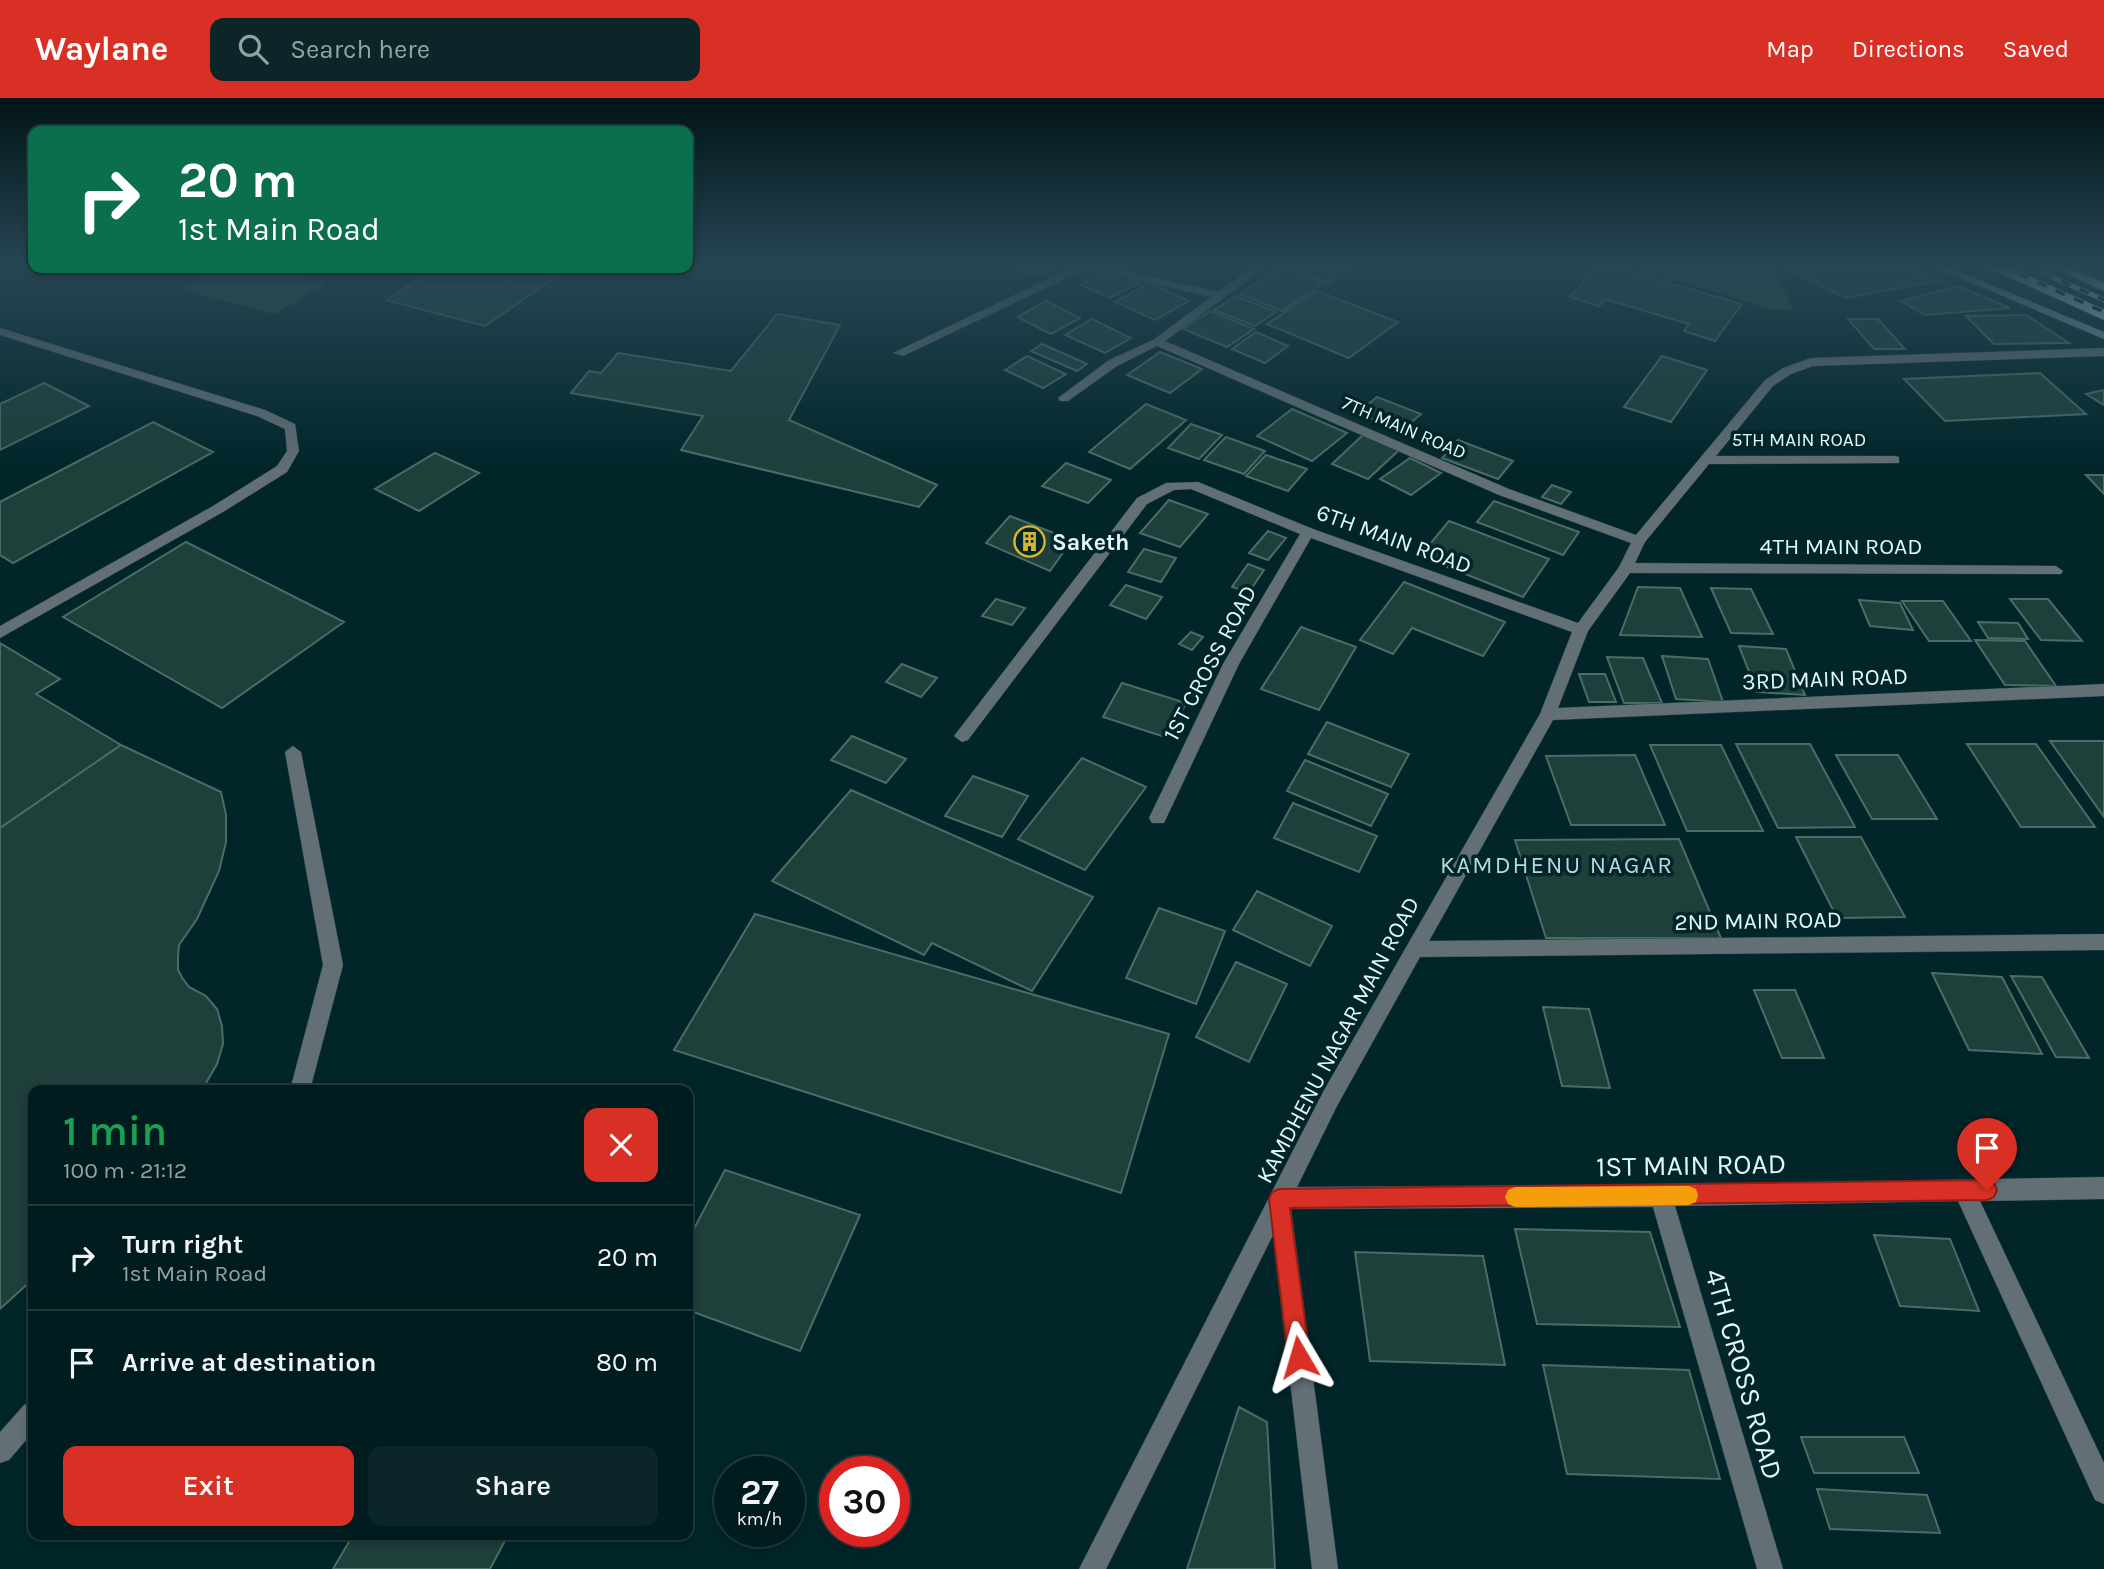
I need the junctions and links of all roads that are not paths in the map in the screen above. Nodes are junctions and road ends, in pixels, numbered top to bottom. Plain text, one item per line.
1 (12, 335) edge
2 (938, 335) edge
3 (1167, 335) edge
4 (1157, 342) junction
5 (2104, 352) edge
6 (899, 353) dead end
7 (1065, 398) dead end
8 (1705, 460) junction
9 (1894, 460) dead end
10 (1308, 532) junction
11 (1639, 541) junction
12 (1626, 568) junction
13 (2056, 571) dead end
14 (1581, 630) junction
15 (0, 633) edge
16 (2104, 690) edge
17 (1548, 714) junction
18 (962, 736) dead end
19 (293, 752) dead end
20 (1158, 818) dead end
21 (2104, 942) edge
22 (1413, 949) junction
23 (301, 1085) edge
24 (2104, 1188) edge
25 (1964, 1191) junction
26 (1661, 1196) junction
27 (1279, 1199) junction
28 (28, 1420) edge
29 (0, 1451) edge
30 (2104, 1491) edge
31 (1092, 1569) edge
32 (1325, 1569) edge
33 (1770, 1569) edge

1 - 15 street
2 - 6 street
3 - 4 street
4 - 7 street
4 - 11 street, 7TH MAIN ROAD
5 - 8 street, KAMDHENU NAGAR MAIN ROAD
8 - 9 street, 5TH MAIN ROAD
8 - 11 street, KAMDHENU NAGAR MAIN ROAD
10 - 14 street, 6TH MAIN ROAD
10 - 18 street, 6TH MAIN ROAD
10 - 20 street, 1ST CROSS ROAD
11 - 12 street, KAMDHENU NAGAR MAIN ROAD
12 - 13 street, 4TH MAIN ROAD
12 - 14 street, KAMDHENU NAGAR MAIN ROAD
14 - 17 street, KAMDHENU NAGAR MAIN ROAD
16 - 17 street, 3RD MAIN ROAD
17 - 22 street, KAMDHENU NAGAR MAIN ROAD
19 - 23 street
21 - 22 street, 2ND MAIN ROAD
22 - 27 street, KAMDHENU NAGAR MAIN ROAD
24 - 25 street, 1ST MAIN ROAD
25 - 26 street, 1ST MAIN ROAD
25 - 30 street
26 - 27 street, 1ST MAIN ROAD
26 - 33 street, 4TH CROSS ROAD
27 - 31 street, KAMDHENU NAGAR MAIN ROAD
27 - 32 street
28 - 29 street

